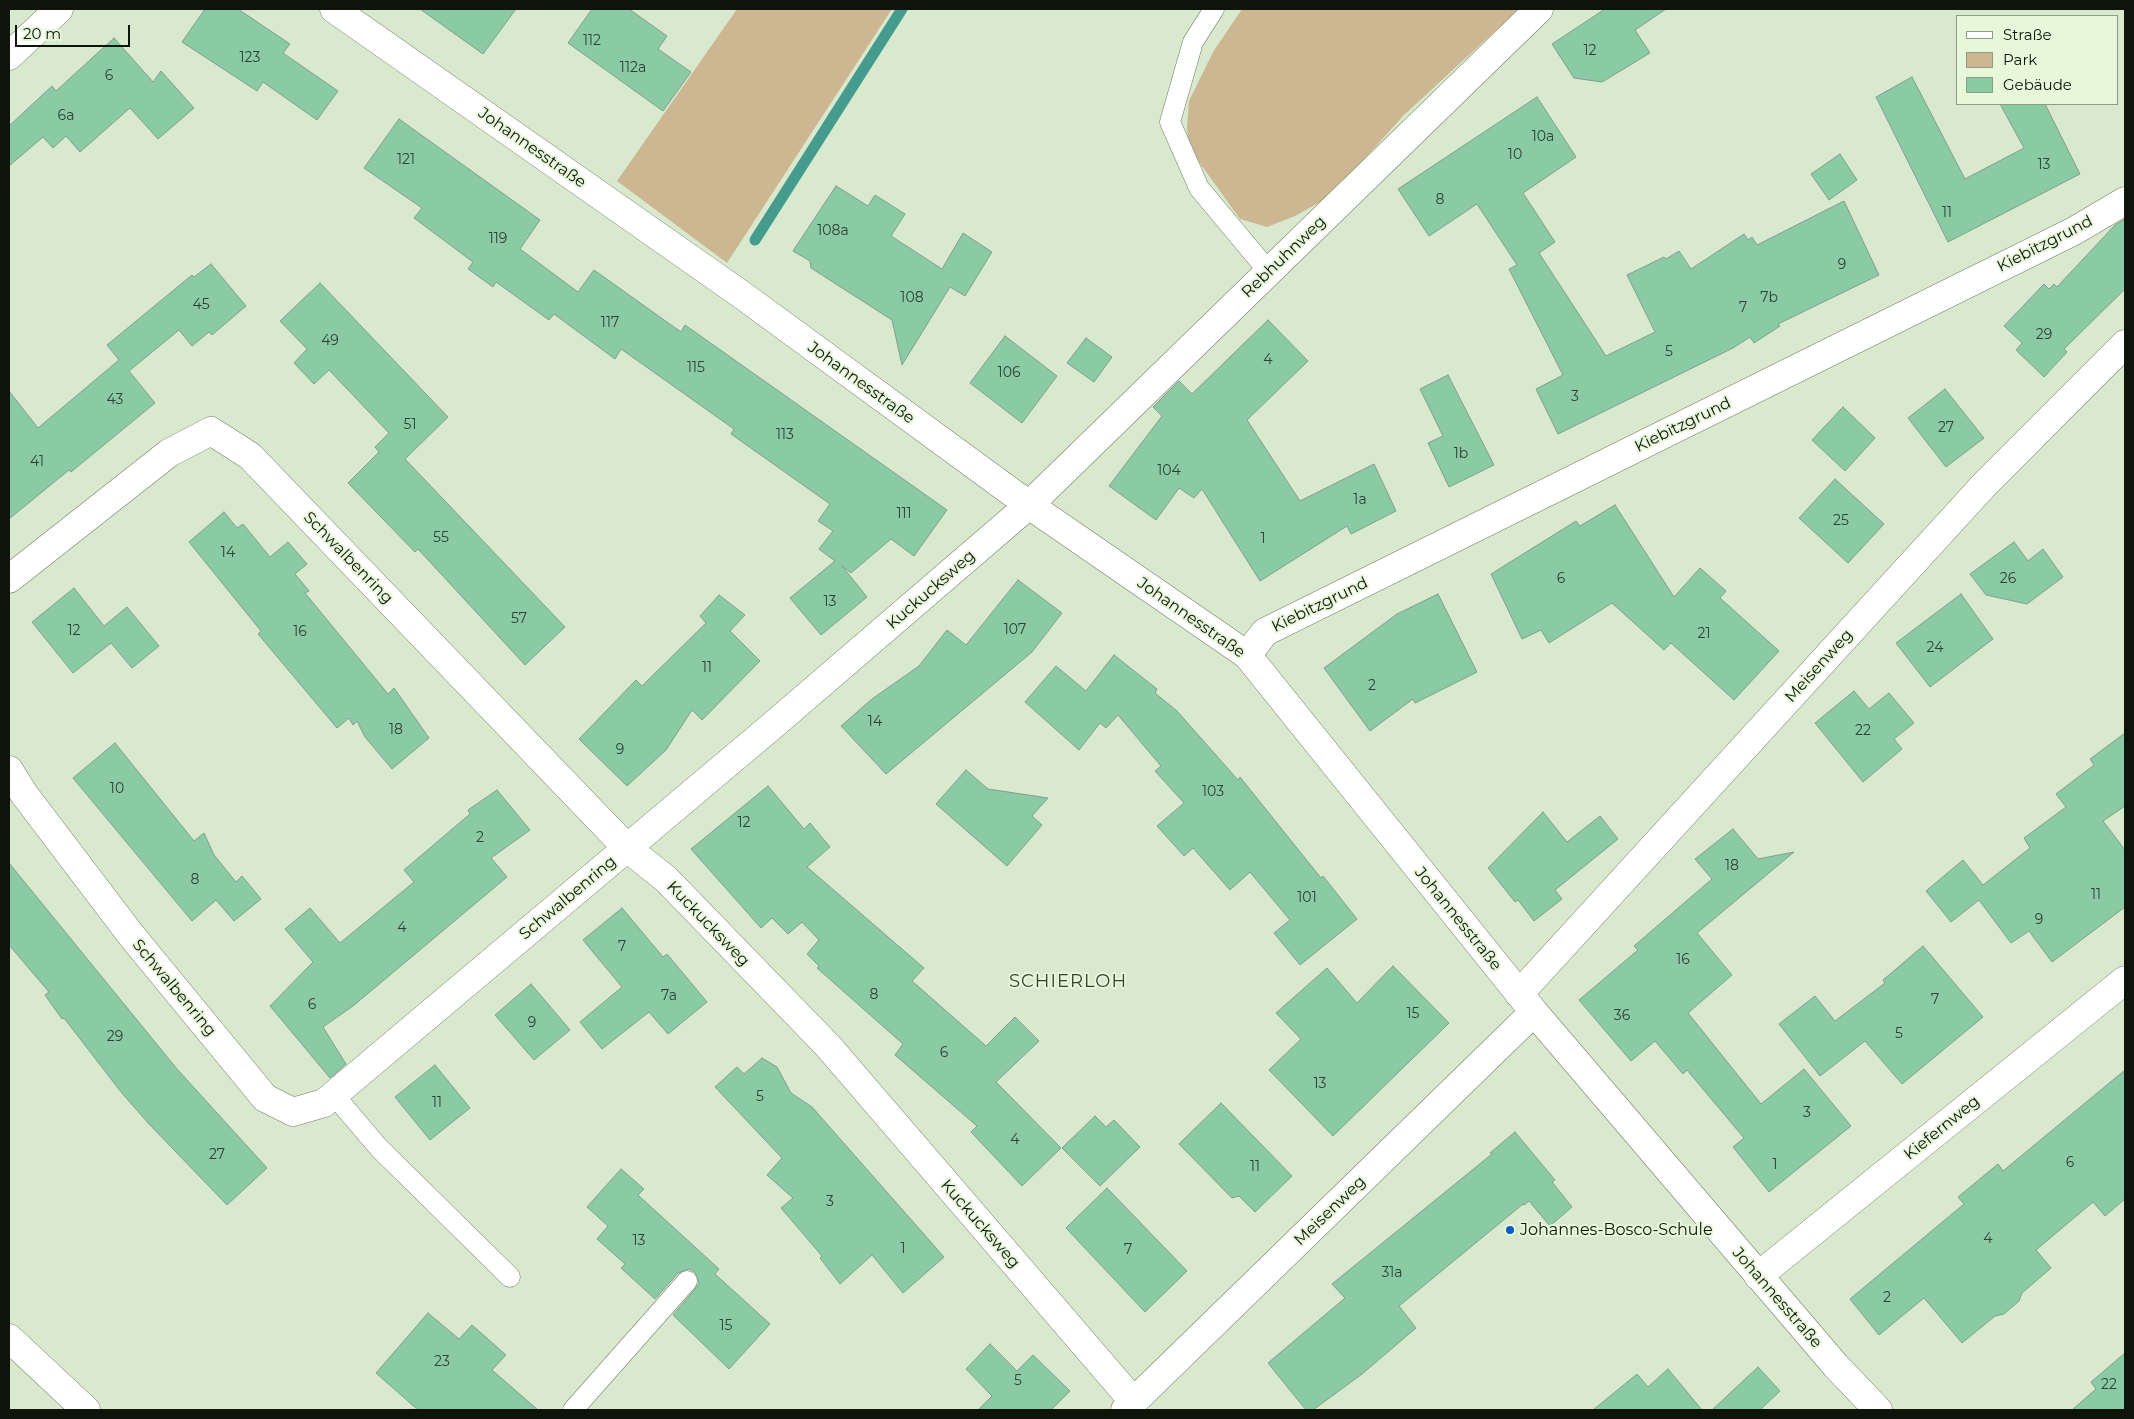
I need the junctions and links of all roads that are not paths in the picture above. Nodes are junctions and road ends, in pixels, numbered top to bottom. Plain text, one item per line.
1 (59, 9) edge
2 (334, 9) edge
3 (1214, 9) edge
4 (1539, 9) edge
5 (9, 56) edge
6 (2125, 201) edge
7 (1269, 272) junction
8 (2125, 344) edge
9 (1029, 505) junction
10 (9, 579) edge
11 (1246, 655) junction
12 (9, 770) edge
13 (627, 848) junction
14 (2125, 980) edge
15 (1526, 1003) junction
16 (334, 1095) junction
17 (510, 1276) dead end
18 (1758, 1276) junction
19 (687, 1282) dead end
20 (9, 1338) edge
21 (1129, 1406) edge
22 (86, 1410) edge
23 (573, 1410) edge
24 (1878, 1410) edge

1 - 5 street
2 - 9 street, Johannesstraße
3 - 7 lane
4 - 7 street, Rebhuhnweg
6 - 11 street, Kiebitzgrund
7 - 9 street, Rebhuhnweg
8 - 15 street, Meisenweg
9 - 11 street, Johannesstraße
9 - 13 street, Kuckucksweg
10 - 13 street, Schwalbenring
11 - 15 street, Johannesstraße
12 - 16 street, Schwalbenring
13 - 16 street, Schwalbenring
13 - 21 street, Kuckucksweg
14 - 18 street, Kiefernweg
15 - 18 street, Johannesstraße
15 - 21 street, Meisenweg
16 - 17 lane
18 - 24 street, Johannesstraße
19 - 23 lane
20 - 22 street

